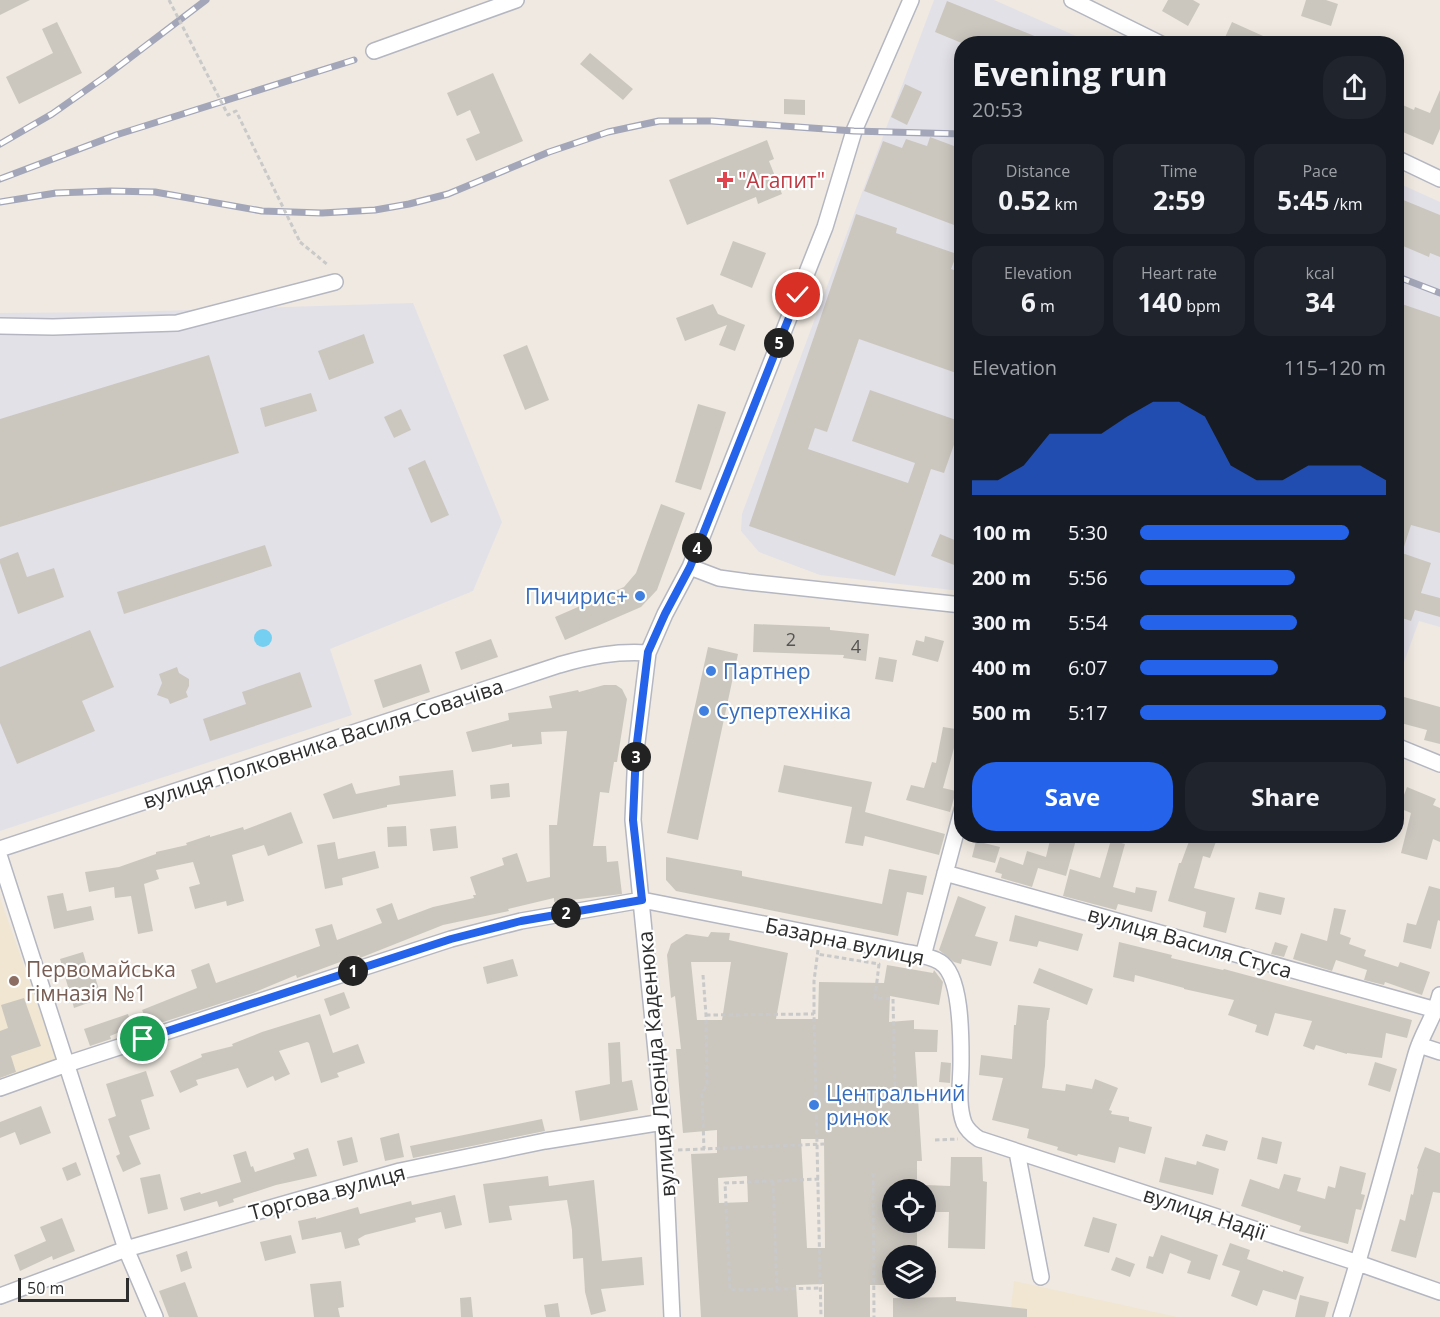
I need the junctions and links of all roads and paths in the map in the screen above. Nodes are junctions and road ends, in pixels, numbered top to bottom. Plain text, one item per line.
1 (169, 0) edge
2 (516, 0) edge
3 (911, 0) edge
4 (1072, 0) edge
5 (1145, 36) edge
6 (374, 51) dead end
7 (1404, 162) edge
8 (1440, 179) edge
9 (328, 265) dead end
10 (335, 282) dead end
11 (0, 326) edge
12 (690, 567) junction
13 (954, 604) edge
14 (648, 652) junction
15 (1404, 749) edge
16 (1440, 764) edge
17 (954, 840) edge
18 (0, 849) edge
19 (0, 858) edge
20 (945, 873) junction
21 (642, 900) junction
22 (822, 935) junction
23 (817, 954) junction
24 (923, 956) junction
25 (703, 975) dead end
26 (1440, 995) edge
27 (1436, 1010) junction
28 (814, 1014) junction
29 (706, 1015) junction
30 (1419, 1045) junction
31 (1440, 1052) edge
32 (67, 1064) junction
33 (0, 1088) edge
34 (816, 1100) junction
35 (663, 1122) junction
36 (971, 1134) junction
37 (935, 1140) dead end
38 (824, 1144) dead end
39 (818, 1145) junction
40 (704, 1149) junction
41 (664, 1152) junction
42 (1017, 1152) junction
43 (873, 1173) dead end
44 (819, 1179) junction
45 (773, 1181) junction
46 (126, 1249) junction
47 (1358, 1263) junction
48 (1041, 1277) dead end
49 (822, 1288) junction
50 (777, 1289) junction
51 (1440, 1292) edge
52 (0, 1296) edge
53 (155, 1317) edge
54 (672, 1317) edge
55 (821, 1317) edge
56 (874, 1317) edge
57 (1341, 1317) edge

1 - 9 path, bridge
2 - 6 street
3 - 12 street, вулиця Леоніда Каденюка
4 - 5 street
7 - 8 street
10 - 11 street
12 - 13 street
12 - 14 street, вулиця Леоніда Каденюка
14 - 18 street, вулиця Полковника Василя Совачіва
14 - 21 street, вулиця Леоніда Каденюка
15 - 16 street
17 - 20 street
19 - 32 street
20 - 24 street
20 - 27 street, вулиця Василя Стуса
21 - 22 street, Базарна вулиця
21 - 32 street
21 - 35 street, вулиця Леоніда Каденюка
22 - 23 path
22 - 24 street, Базарна вулиця
23 - 28 path
23 - 34 path
24 - 36 street, Базарна вулиця
25 - 29 path
26 - 27 street
27 - 30 street
28 - 29 path
28 - 34 path
29 - 40 path
30 - 31 street
30 - 47 street
32 - 33 street
32 - 46 street
34 - 39 path
35 - 41 street, вулиця Леоніда Каденюка
35 - 46 street, Торгова вулиця
36 - 37 path
36 - 42 street, вулиця Надії
38 - 39 path
39 - 40 path
39 - 44 path
40 - 41 path
41 - 54 street, вулиця Леоніда Каденюка
42 - 47 street, вулиця Надії
42 - 48 street
43 - 56 path
44 - 45 path
44 - 49 path
45 - 50 path
45 - 50 path
46 - 52 street, Торгова вулиця
46 - 53 street
47 - 51 street, вулиця Надії
47 - 57 street
49 - 50 path
49 - 55 path

